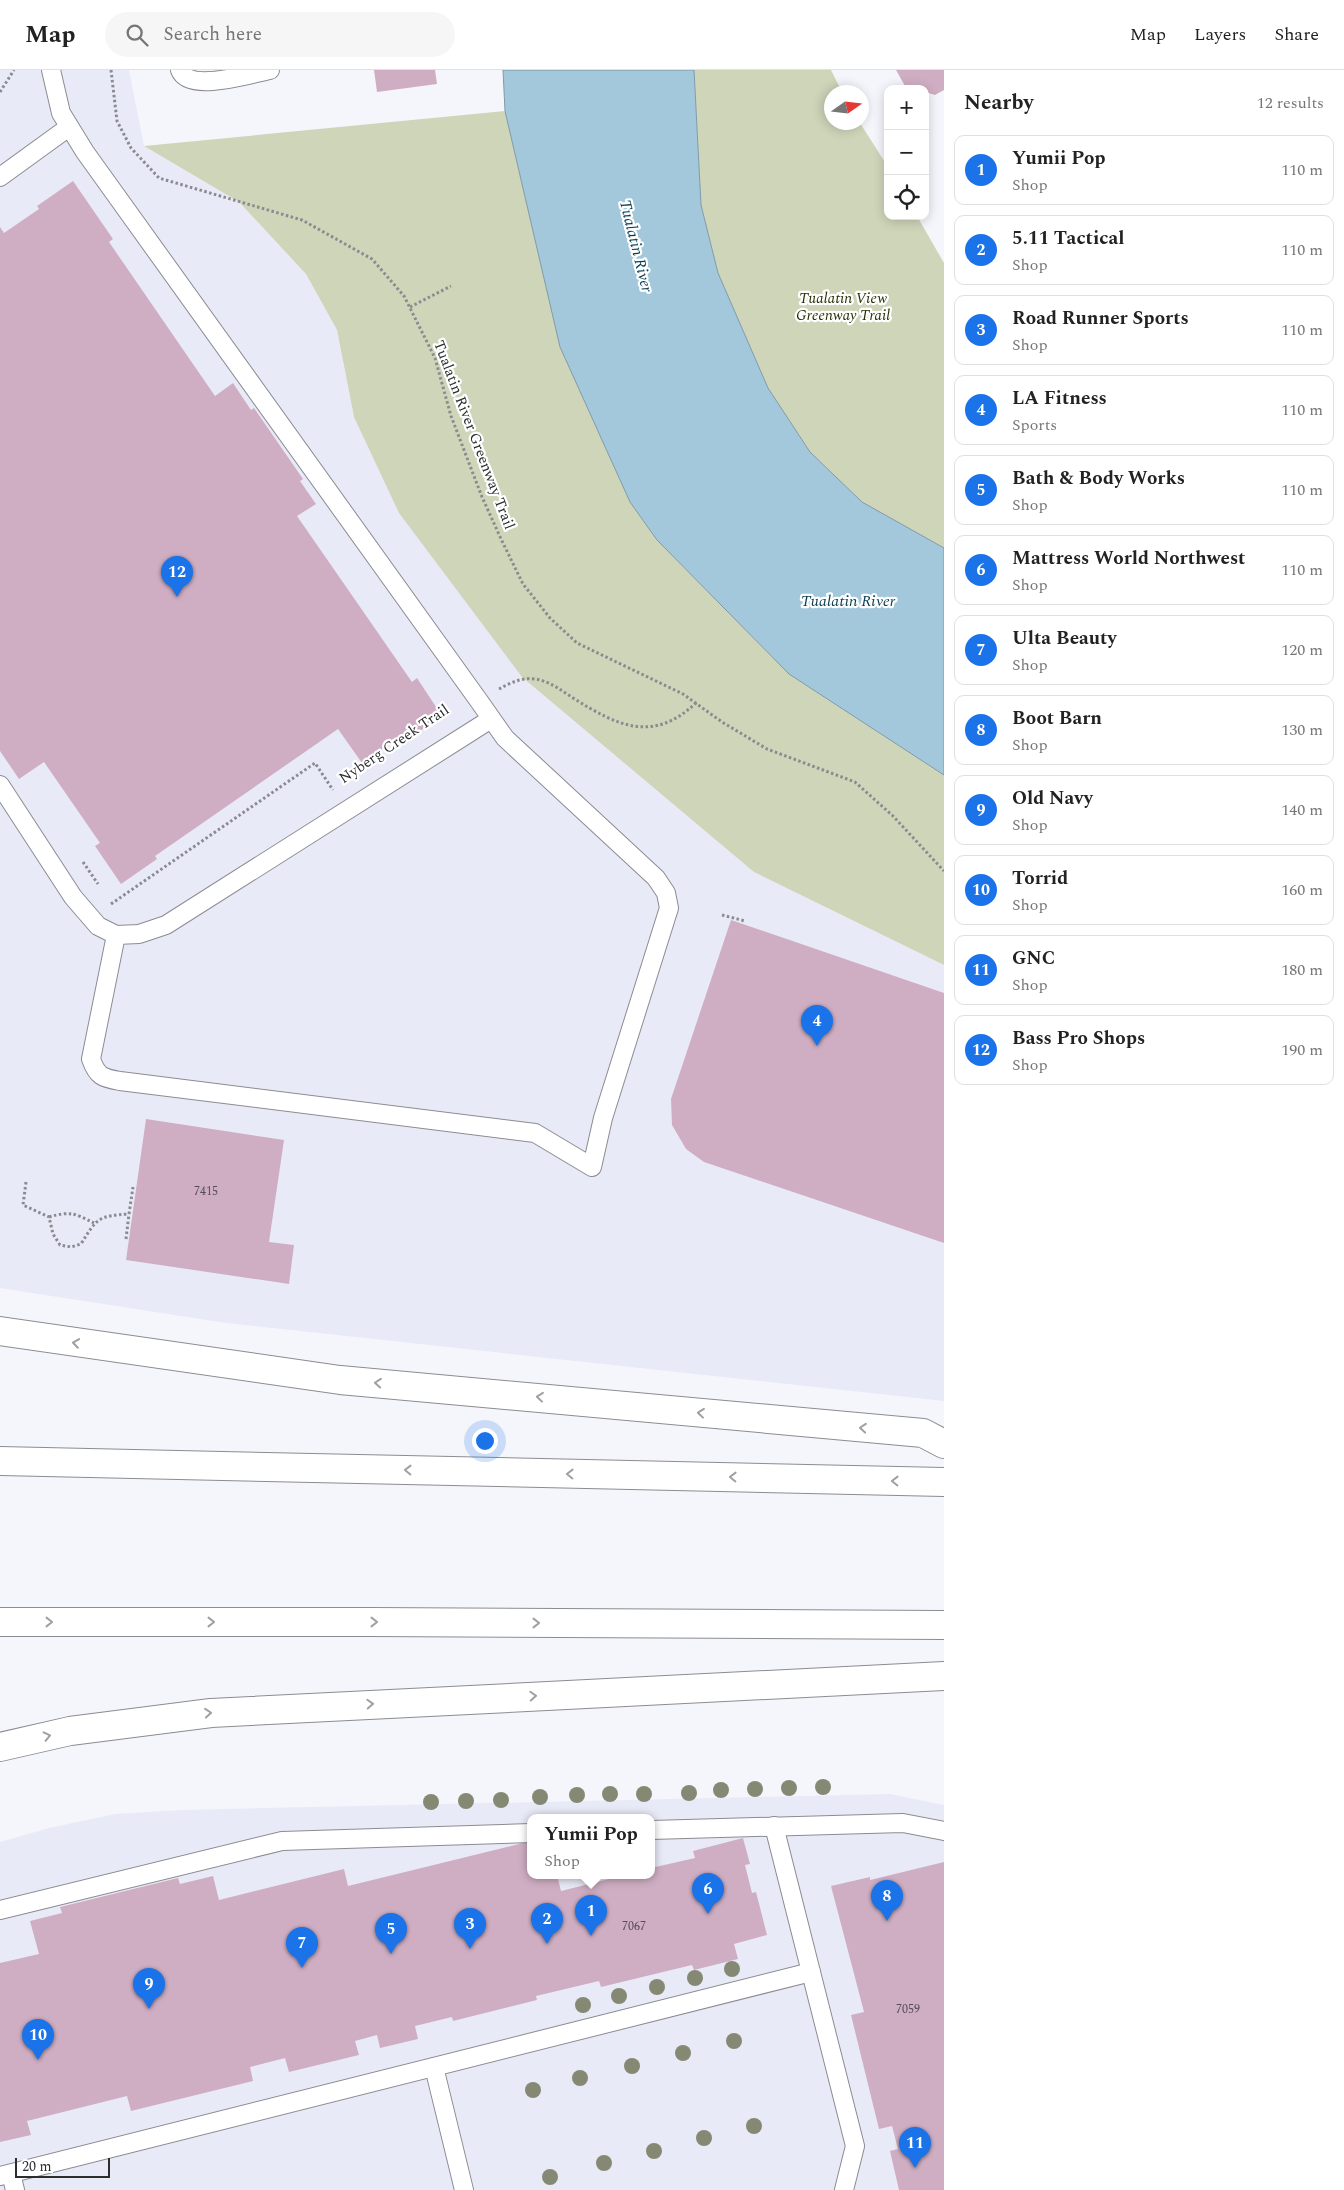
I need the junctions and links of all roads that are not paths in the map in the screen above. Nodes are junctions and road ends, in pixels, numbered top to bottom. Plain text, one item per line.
1 (51, 70) edge
2 (180, 70) edge
3 (270, 70) edge
4 (69, 127) junction
5 (0, 177) edge
6 (491, 719) junction
7 (0, 785) edge
8 (116, 935) junction
9 (0, 1331) edge
10 (944, 1444) edge
11 (0, 1461) edge
12 (944, 1482) edge
13 (0, 1622) edge
14 (944, 1625) edge
15 (944, 1676) edge
16 (0, 1747) edge
17 (774, 1826) junction
18 (655, 1830) edge
19 (944, 1831) edge
20 (527, 1833) edge
21 (0, 1910) edge
22 (811, 1972) junction
23 (434, 2067) junction
24 (8, 2180) edge
25 (464, 2190) edge
26 (844, 2190) edge

1 - 4 lane
2 - 3 lane
4 - 5 lane
4 - 6 lane
6 - 8 lane
6 - 8 lane
7 - 8 lane
10 -> 9 highway
12 -> 11 highway
13 -> 14 highway
16 -> 15 highway
17 - 18 lane
17 - 19 lane
17 - 22 lane
20 - 21 lane
22 - 23 lane
22 - 26 lane
23 - 24 lane
23 - 25 lane

